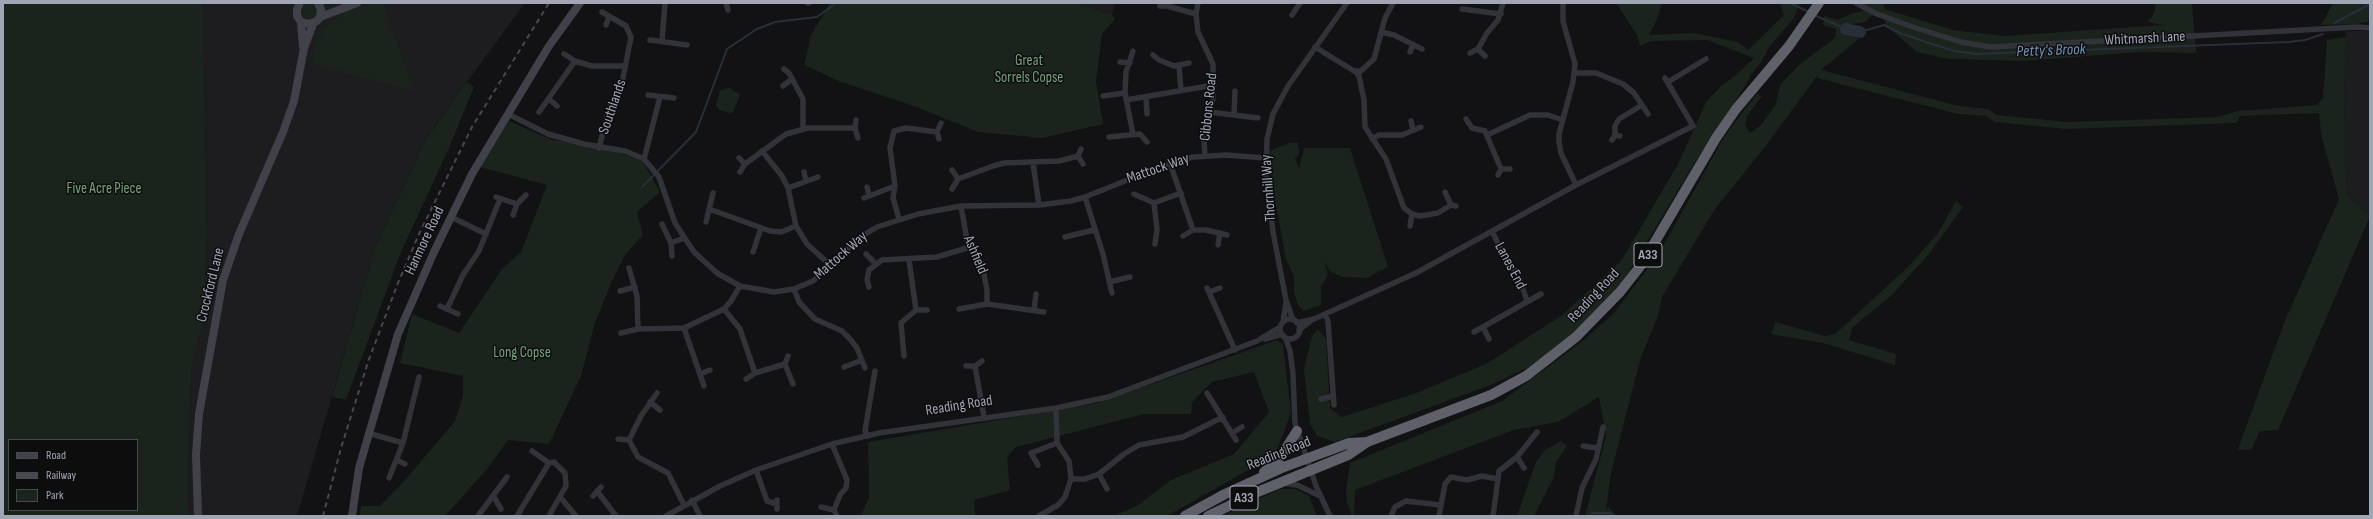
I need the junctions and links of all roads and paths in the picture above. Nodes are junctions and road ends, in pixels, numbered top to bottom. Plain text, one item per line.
1 (300, 3) edge
2 (357, 3) edge
3 (580, 3) edge
4 (665, 3) edge
5 (726, 3) edge
6 (1198, 3) edge
7 (1300, 3) edge
8 (1347, 3) edge
9 (1393, 3) edge
10 (1472, 3) edge
11 (1503, 3) edge
12 (1563, 3) edge
13 (1819, 3) edge
14 (1856, 3) edge
15 (319, 4) edge
16 (1167, 4) edge
17 (1160, 6) dead end
18 (338, 9) junction
19 (1462, 9) dead end
20 (728, 10) dead end
21 (1471, 10) junction
22 (602, 12) dead end
23 (1196, 14) junction
24 (1501, 14) junction
25 (1292, 15) dead end
26 (320, 17) junction
27 (609, 17) junction
28 (301, 22) junction
29 (313, 24) junction
30 (606, 25) dead end
31 (2370, 28) edge
32 (1381, 32) junction
33 (650, 40) dead end
34 (662, 41) junction
35 (1413, 44) junction
36 (687, 45) dead end
37 (1315, 47) junction
38 (304, 48) junction
39 (1422, 49) dead end
40 (1478, 49) junction
41 (1133, 51) dead end
42 (1410, 52) dead end
43 (1470, 53) dead end
44 (564, 54) dead end
45 (1153, 55) dead end
46 (1485, 56) dead end
47 (1706, 59) dead end
48 (575, 61) junction
49 (1187, 61) dead end
50 (1120, 62) dead end
51 (1130, 63) junction
52 (625, 66) junction
53 (1179, 66) junction
54 (784, 69) dead end
55 (1356, 72) junction
56 (1575, 73) junction
57 (792, 79) junction
58 (1214, 85) junction
59 (783, 86) dead end
60 (1181, 90) junction
61 (1235, 91) dead end
62 (1125, 93) junction
63 (648, 96) dead end
64 (1103, 96) dead end
65 (660, 97) junction
66 (674, 98) dead end
67 (1146, 98) junction
68 (549, 99) junction
69 (1126, 100) junction
70 (1642, 105) junction
71 (557, 106) dead end
72 (539, 112) dead end
73 (1209, 112) junction
74 (508, 114) junction
75 (1147, 114) dead end
76 (1648, 114) dead end
77 (1234, 115) junction
78 (1258, 118) dead end
79 (1466, 119) dead end
80 (856, 120) dead end
81 (1563, 120) junction
82 (1411, 121) dead end
83 (941, 123) dead end
84 (1421, 127) dead end
85 (855, 128) junction
86 (803, 129) junction
87 (1413, 130) junction
88 (937, 132) junction
89 (1133, 134) junction
90 (1488, 136) junction
91 (1109, 137) dead end
92 (1616, 137) dead end
93 (858, 138) dead end
94 (939, 139) dead end
95 (1372, 139) junction
96 (1147, 142) dead end
97 (599, 148) junction
98 (1082, 149) dead end
99 (762, 151) junction
100 (1078, 156) junction
101 (1205, 156) junction
102 (739, 158) dead end
103 (1266, 158) junction
104 (644, 160) junction
105 (1033, 163) junction
106 (1170, 163) junction
107 (745, 164) junction
108 (1083, 164) dead end
109 (1501, 169) junction
110 (1510, 169) dead end
111 (952, 170) dead end
112 (740, 172) dead end
113 (804, 172) dead end
114 (1498, 175) dead end
115 (818, 177) dead end
116 (958, 179) junction
117 (806, 181) junction
118 (1576, 185) junction
119 (895, 186) junction
120 (867, 187) dead end
121 (788, 188) junction
122 (952, 189) dead end
123 (1181, 192) junction
124 (1445, 192) dead end
125 (713, 193) dead end
126 (1134, 194) dead end
127 (526, 195) dead end
128 (1085, 197) junction
129 (1154, 203) junction
130 (517, 204) junction
131 (1039, 205) junction
132 (961, 206) junction
133 (709, 209) junction
134 (1412, 214) junction
135 (513, 215) dead end
136 (451, 217) junction
137 (899, 219) junction
138 (706, 222) dead end
139 (662, 224) dead end
140 (796, 226) junction
141 (1410, 226) dead end
142 (761, 228) junction
143 (1094, 230) junction
144 (1193, 230) junction
145 (1492, 231) junction
146 (1220, 233) junction
147 (486, 234) junction
148 (1228, 235) dead end
149 (1183, 236) dead end
150 (1065, 237) dead end
151 (684, 238) junction
152 (671, 242) junction
153 (1155, 244) dead end
154 (1218, 245) dead end
155 (970, 247) junction
156 (754, 252) dead end
157 (866, 254) dead end
158 (672, 256) dead end
159 (909, 260) junction
160 (875, 263) junction
161 (831, 266) junction
162 (629, 268) dead end
163 (1130, 277) dead end
164 (1109, 282) junction
165 (740, 286) junction
166 (635, 287) junction
167 (869, 287) dead end
168 (1220, 288) dead end
169 (794, 289) junction
170 (620, 290) dead end
171 (1112, 293) dead end
172 (1036, 294) dead end
173 (1541, 294) dead end
174 (1286, 300) junction
175 (1527, 301) junction
176 (987, 304) junction
177 (440, 306) dead end
178 (447, 309) junction
179 (724, 309) junction
180 (959, 309) dead end
181 (916, 310) junction
182 (927, 310) dead end
183 (1034, 310) junction
184 (1044, 312) dead end
185 (458, 314) dead end
186 (1325, 314) junction
187 (1314, 319) junction
188 (1295, 321) junction
189 (1283, 322) junction
190 (1280, 327) junction
191 (1483, 327) junction
192 (684, 328) junction
193 (638, 329) junction
194 (1298, 332) junction
195 (1474, 332) dead end
196 (621, 333) dead end
197 (1283, 336) junction
198 (1489, 339) dead end
199 (1260, 340) junction
200 (1235, 350) junction
201 (1290, 351) junction
202 (788, 356) dead end
203 (904, 356) dead end
204 (862, 360) junction
205 (982, 361) dead end
206 (785, 364) junction
207 (966, 366) dead end
208 (975, 366) junction
209 (844, 367) dead end
210 (866, 368) dead end
211 (710, 370) dead end
212 (875, 371) dead end
213 (755, 373) junction
214 (700, 374) junction
215 (419, 377) dead end
216 (746, 379) dead end
217 (793, 384) dead end
218 (704, 386) dead end
219 (658, 393) dead end
220 (1207, 393) dead end
221 (1333, 396) junction
222 (1322, 399) dead end
223 (650, 402) junction
224 (1334, 406) dead end
225 (1056, 408) junction
226 (660, 410) dead end
227 (984, 417) junction
228 (1223, 417) junction
229 (1242, 427) dead end
230 (1603, 427) dead end
231 (1297, 431) junction
232 (1537, 432) dead end
233 (1232, 433) junction
234 (368, 434) junction
235 (868, 436) junction
236 (618, 439) dead end
237 (629, 440) junction
238 (1236, 440) dead end
239 (1367, 442) junction
240 (403, 443) junction
241 (1058, 443) junction
242 (832, 444) junction
243 (1583, 446) dead end
244 (1598, 448) junction
245 (532, 451) dead end
246 (1517, 457) junction
247 (1307, 459) junction
248 (397, 460) junction
249 (549, 463) junction
250 (405, 464) dead end
251 (1038, 465) dead end
252 (1524, 468) dead end
253 (756, 470) junction
254 (1311, 471) junction
255 (1099, 474) junction
256 (507, 477) dead end
257 (389, 478) dead end
258 (1498, 479) junction
259 (1071, 480) junction
260 (1282, 482) junction
261 (1244, 485) junction
262 (1107, 489) dead end
263 (597, 491) dead end
264 (1320, 496) junction
265 (494, 497) junction
266 (561, 498) junction
267 (692, 500) junction
268 (684, 504) junction
269 (777, 504) dead end
270 (1440, 505) junction
271 (822, 507) dead end
272 (502, 509) dead end
273 (834, 510) junction
274 (550, 514) dead end
275 (198, 516) edge
276 (352, 516) edge
277 (478, 516) edge
278 (517, 516) edge
279 (576, 516) edge
280 (616, 516) edge
281 (666, 516) edge
282 (700, 516) edge
283 (837, 516) edge
284 (1039, 516) edge
285 (1185, 516) edge
286 (1208, 516) edge
287 (1330, 516) edge
288 (1391, 516) edge
289 (1439, 516) edge
290 (1493, 516) edge
291 (1576, 516) edge

1 - 28 street, Crockford Lane
2 - 18 street
3 - 74 street, Hanmore Road
4 - 34 street
5 - 20 street
6 - 23 street, Cibbons Road
7 - 25 street
8 - 37 street, Thornhill Way
9 - 32 street
10 - 21 street
11 - 24 street
12 - 56 street
13 - 239 highway, Reading Road / A33
14 - 31 street, Whitmarsh Lane
15 - 18 street
15 - 26 street
16 - 17 street
16 - 23 street
18 - 26 street
19 - 21 street
21 - 24 street
22 - 27 street, Southlands
23 - 58 street, Cibbons Road
24 - 40 street
26 - 29 street
27 - 30 street
27 - 52 street, Southlands
28 - 29 street
28 - 38 street, Crockford Lane
29 - 38 street, Crockford Lane
32 - 35 street
32 - 55 street
33 - 34 street
34 - 36 street
35 - 39 street
35 - 42 street
37 - 55 street
37 - 103 street, Thornhill Way
38 - 275 street, Crockford Lane
40 - 43 street
40 - 46 street
41 - 51 street
44 - 48 street, Southlands
45 - 53 street
47 - 118 street
48 - 52 street, Southlands
48 - 68 street
49 - 53 street
50 - 51 street
51 - 62 street
52 - 97 street, Southlands
53 - 60 street
54 - 57 street
55 - 95 street
56 - 70 street
56 - 81 street
57 - 59 street
57 - 86 street
58 - 60 street
58 - 73 street, Cibbons Road
60 - 67 street
61 - 77 street
62 - 64 street
62 - 69 street
63 - 65 street
65 - 66 street
65 - 104 street
67 - 69 street
67 - 75 street
68 - 71 street
68 - 72 street
69 - 89 street
70 - 76 street
70 - 92 street
73 - 77 street
73 - 101 street, Cibbons Road
74 - 97 street, Mattock Way
74 - 136 street, Hanmore Road
77 - 78 street
79 - 90 street
80 - 85 street
81 - 90 street
81 - 118 street
82 - 87 street
83 - 88 street
84 - 87 street
85 - 86 street
85 - 93 street
86 - 99 street
87 - 95 street
88 - 94 street
88 - 119 street
89 - 91 street
89 - 96 street
90 - 109 street
95 - 134 street
97 - 104 street, Mattock Way
98 - 100 street
99 - 107 street
99 - 121 street
100 - 105 street
100 - 108 street
101 - 103 street, Mattock Way
101 - 106 street, Mattock Way
102 - 107 street
103 - 174 street, Thornhill Way
104 - 151 street, Mattock Way
105 - 116 street
105 - 131 street
106 - 123 street
106 - 128 street, Mattock Way
107 - 112 street
109 - 110 street
109 - 114 street
111 - 116 street
113 - 117 street
115 - 117 street
116 - 122 street
117 - 121 street
118 - 145 street
119 - 120 street
119 - 137 street
121 - 140 street
123 - 129 street
123 - 144 street
124 - 134 street
125 - 133 street
126 - 129 street
127 - 130 street
128 - 131 street, Mattock Way
128 - 143 street
129 - 153 street
130 - 135 street
130 - 147 street
131 - 132 street, Mattock Way
132 - 137 street, Mattock Way
132 - 155 street, Ashfield
133 - 138 street
133 - 142 street
134 - 141 street
136 - 147 street
136 - 234 street, Hanmore Road
137 - 161 street, Mattock Way
139 - 152 street
140 - 142 street
140 - 161 street
142 - 156 street
143 - 150 street
143 - 164 street
144 - 146 street
144 - 149 street
145 - 175 street, Lanes End
145 - 186 street
146 - 148 street
146 - 154 street
147 - 178 street
151 - 152 street
151 - 165 street, Mattock Way
152 - 158 street
155 - 159 street
155 - 176 street, Ashfield
157 - 160 street
159 - 160 street
159 - 181 street
160 - 167 street
161 - 169 street, Mattock Way
162 - 166 street
163 - 164 street
164 - 171 street
165 - 169 street, Mattock Way
165 - 179 street
166 - 170 street
166 - 193 street
168 - 200 street
169 - 204 street
172 - 183 street
173 - 175 street, Lanes End
174 - 188 street, Thornhill Way
174 - 189 street, Thornhill Way
175 - 191 street, Lanes End
176 - 180 street
176 - 183 street
177 - 178 street
178 - 185 street
179 - 192 street
179 - 213 street
181 - 182 street
181 - 203 street
183 - 184 street
186 - 187 street
186 - 221 street
187 - 188 street
187 - 194 street
188 - 189 street
188 - 194 street
189 - 190 street
190 - 197 street
190 - 199 street, Reading Road
191 - 195 street, Lanes End
191 - 198 street
192 - 193 street
192 - 214 street
193 - 196 street
194 - 197 street
194 - 201 street
197 - 199 street, Reading Road
197 - 201 street
199 - 200 street, Reading Road
200 - 225 street, Reading Road
201 - 231 street
202 - 206 street
204 - 209 street
204 - 210 street
205 - 208 street
206 - 213 street
206 - 217 street
207 - 208 street
208 - 227 street
211 - 214 street
212 - 235 street
213 - 216 street
214 - 218 street
215 - 240 street
219 - 223 street
220 - 228 street
221 - 222 street
221 - 224 street
223 - 226 street
223 - 237 street
225 - 227 street, Reading Road
225 - 241 street
227 - 235 street, Reading Road
228 - 233 street
228 - 255 street
229 - 233 street
230 - 244 street
231 - 247 street
231 - 261 highway
232 - 246 street
233 - 238 street
234 - 240 street
234 - 276 street, Hanmore Road
235 - 242 street, Reading Road
236 - 237 street
237 - 268 street
239 - 247 highway, Reading Road / A33
239 - 254 highway, Reading Road / A33
240 - 248 street
241 - 251 street
241 - 259 street
242 - 253 street, Reading Road
242 - 273 street
243 - 244 street
244 - 291 street
245 - 249 street
246 - 252 street
246 - 258 street
247 - 254 street
247 - 261 highway, Reading Road / A33
248 - 250 street
248 - 257 street
249 - 266 street
249 - 278 street
253 - 267 street, Reading Road
253 - 269 street
254 - 260 highway, Reading Road / A33
254 - 261 highway
254 - 264 street
255 - 259 street
255 - 262 street
256 - 265 street
258 - 270 street
258 - 290 street
259 - 284 street
260 - 264 street
260 - 286 highway, Reading Road / A33
261 - 285 highway, Reading Road / A33
263 - 280 street
264 - 287 street
265 - 272 street
265 - 277 street
266 - 274 street
266 - 279 street
267 - 268 street, Reading Road
267 - 282 street
268 - 281 street, Reading Road
270 - 288 street
270 - 289 street
271 - 273 street
273 - 283 street

